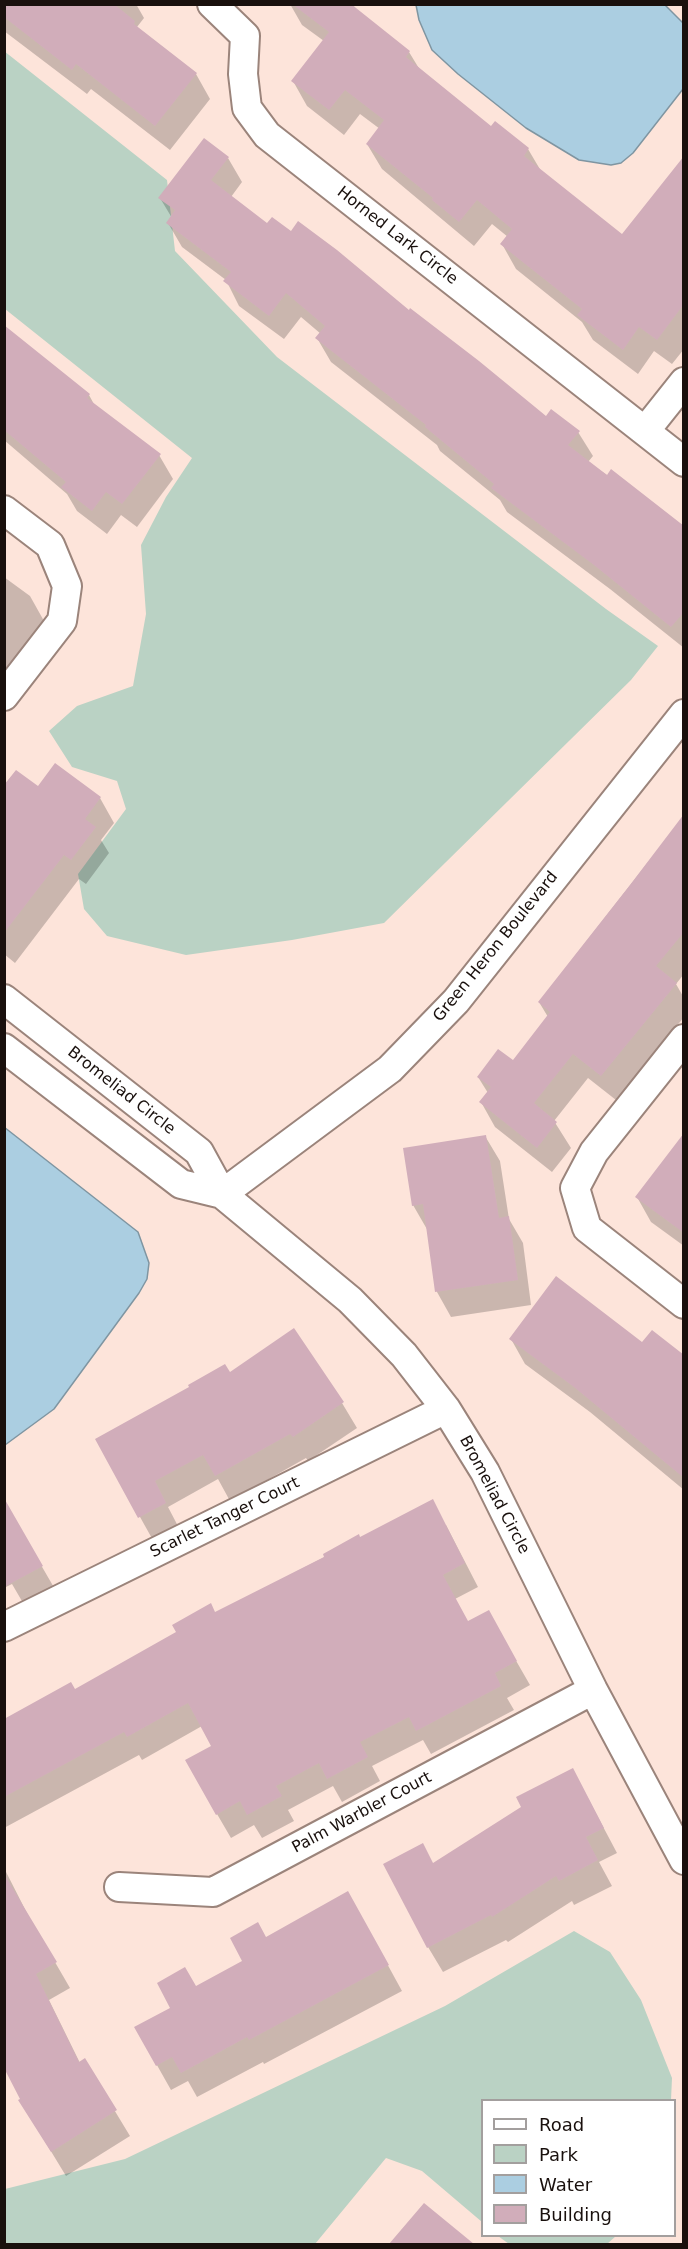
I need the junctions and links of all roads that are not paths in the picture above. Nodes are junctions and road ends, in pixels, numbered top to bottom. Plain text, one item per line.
1 (212, 4) edge
2 (684, 382) edge
3 (645, 432) junction
4 (684, 462) edge
5 (4, 510) edge
6 (4, 696) edge
7 (684, 714) edge
8 (4, 999) edge
9 (684, 1039) edge
10 (4, 1048) edge
11 (222, 1194) junction
12 (684, 1304) edge
13 (446, 1409) junction
14 (4, 1627) edge
15 (593, 1690) junction
16 (683, 1860) edge
17 (119, 1887) dead end

1 - 3 street, Horned Lark Circle
2 - 3 street
3 - 4 street, Horned Lark Circle
5 - 6 street
7 - 11 street, Green Heron Boulevard
8 - 11 street, Bromeliad Circle
9 - 12 street
10 - 11 street, Bromeliad Circle
11 - 13 street, Bromeliad Circle
13 - 14 street, Scarlet Tanger Court
13 - 15 street, Bromeliad Circle
15 - 16 street, Bromeliad Circle
15 - 17 street, Palm Warbler Court

